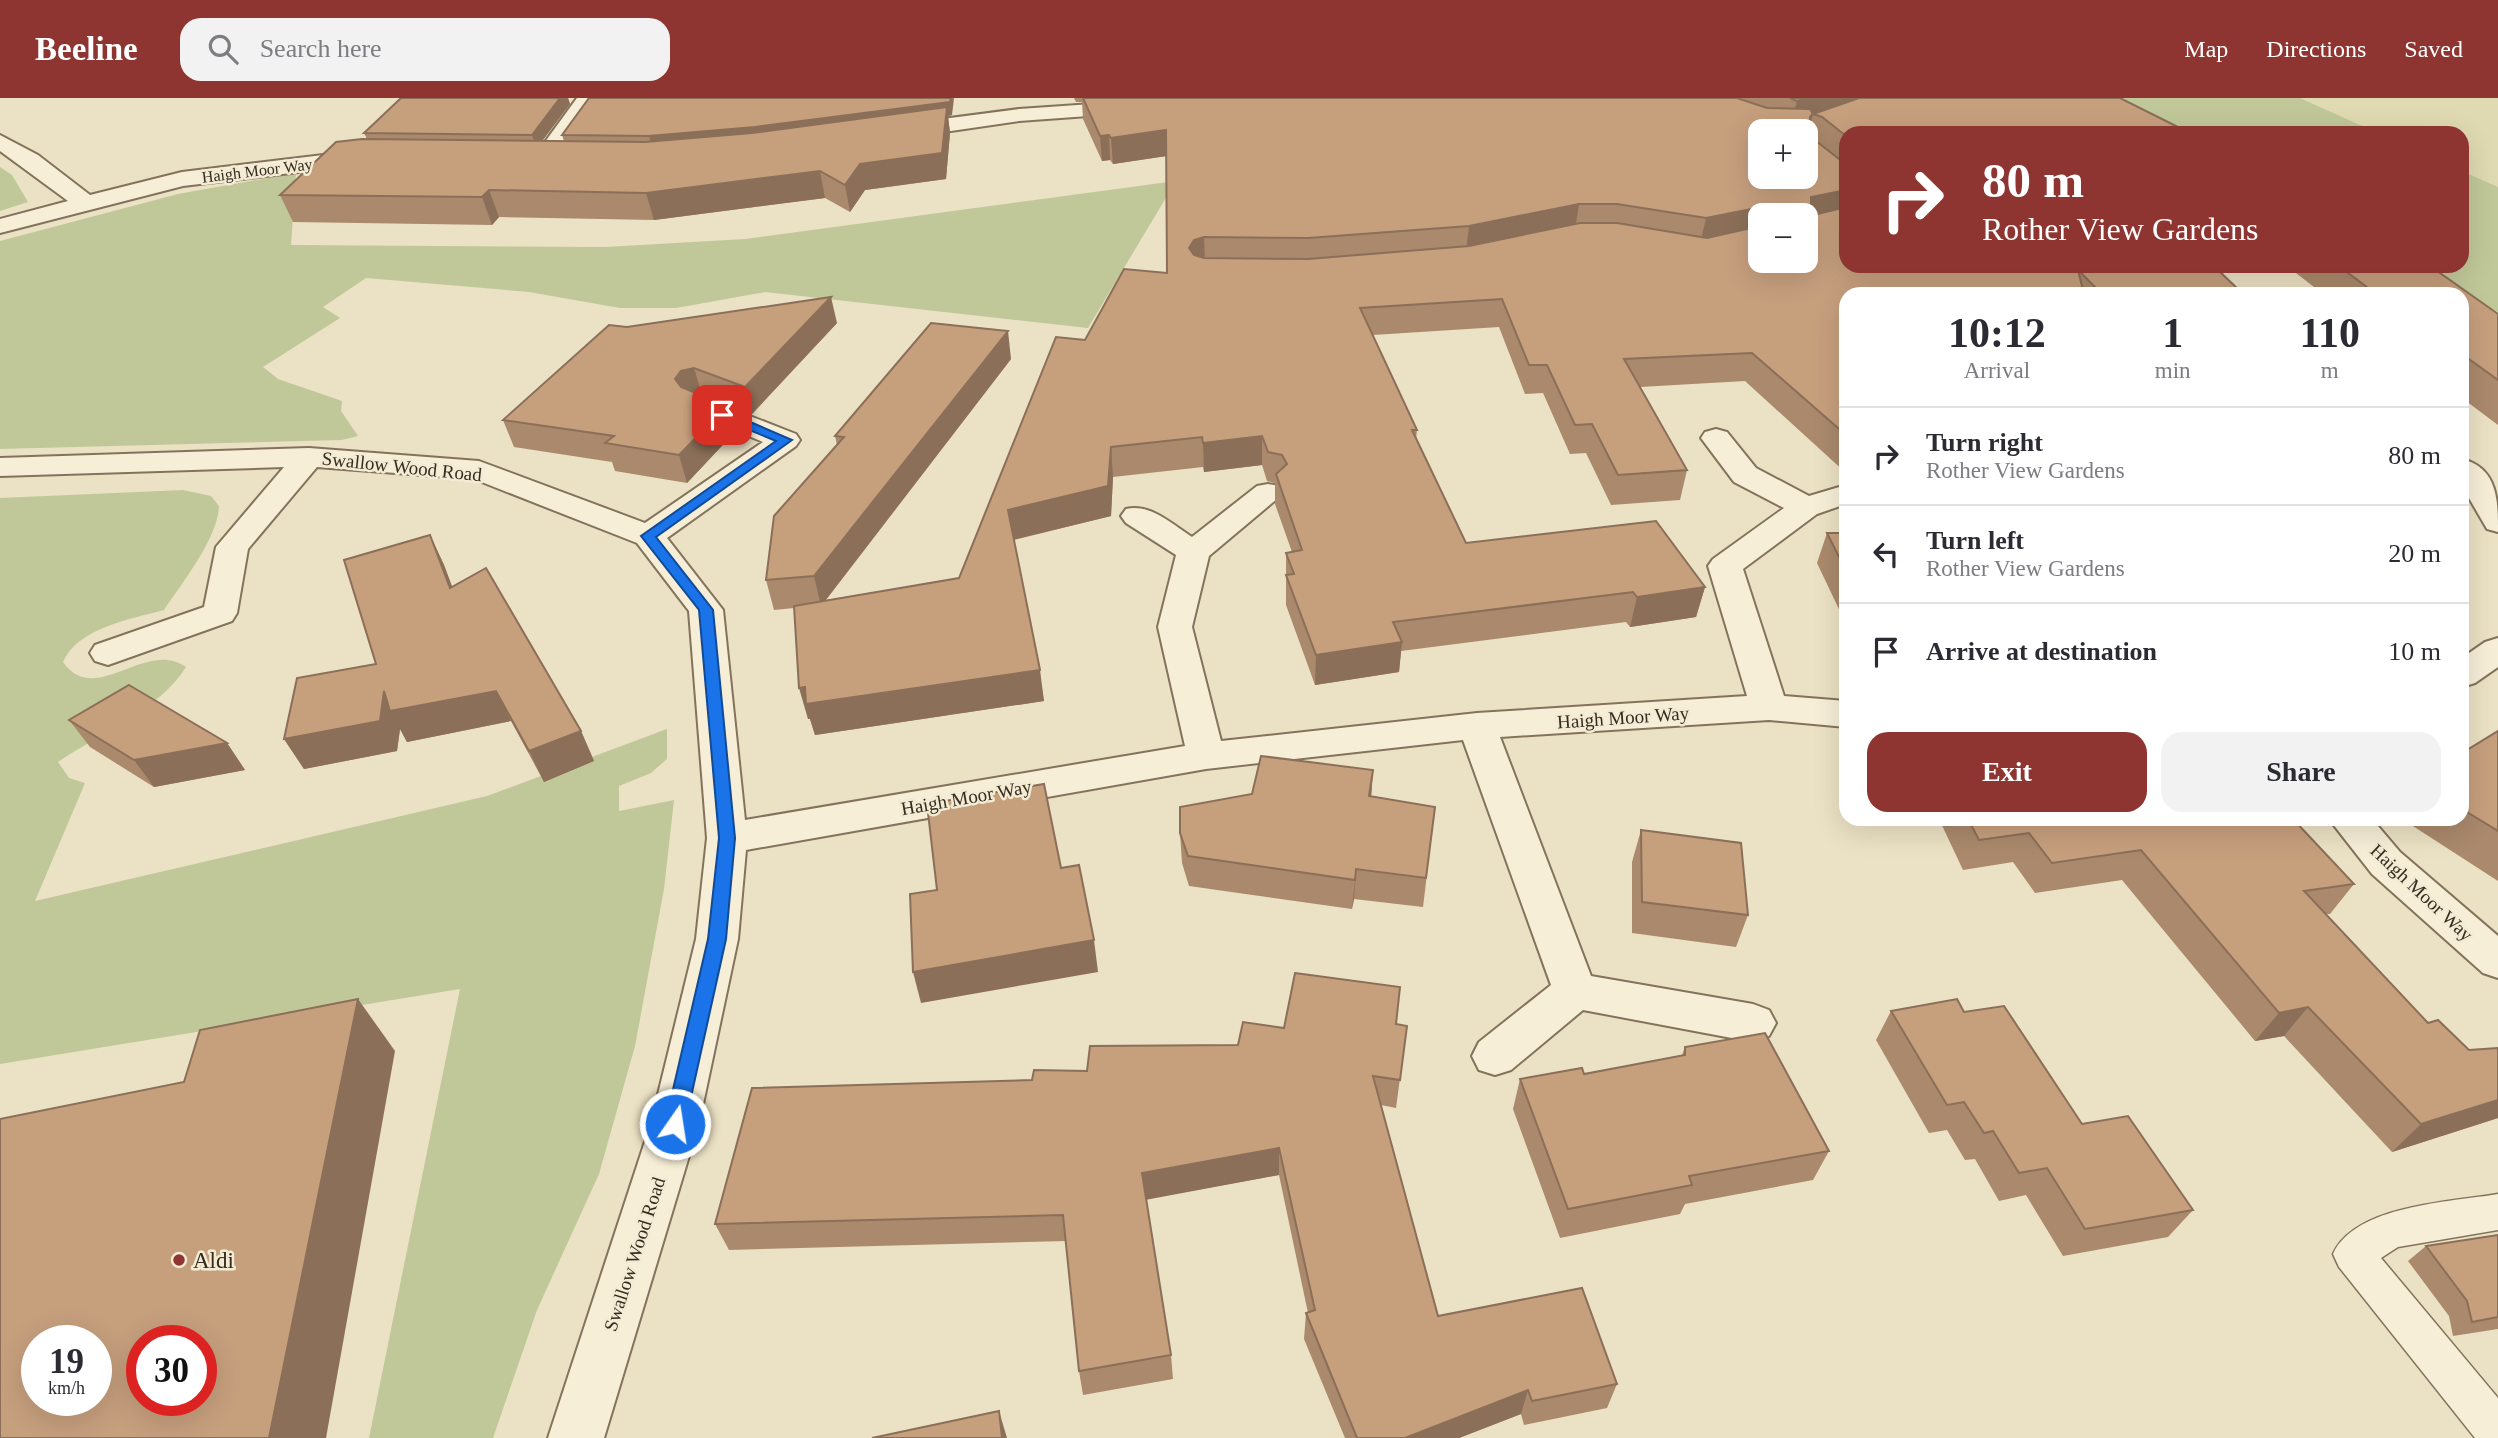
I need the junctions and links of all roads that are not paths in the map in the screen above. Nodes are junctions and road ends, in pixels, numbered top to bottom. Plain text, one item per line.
1 (588, 98) edge
2 (1155, 105) edge
3 (1016, 107) edge
4 (868, 135) edge
5 (0, 142) edge
6 (387, 156) edge
7 (519, 157) edge
8 (545, 157) junction
9 (572, 158) edge
10 (84, 202) junction
11 (0, 226) edge
12 (701, 406) edge
13 (1716, 438) dead end
14 (309, 457) junction
15 (0, 467) edge
16 (2469, 475) edge
17 (1268, 493) dead end
18 (1839, 496) edge
19 (1806, 507) junction
20 (1138, 516) dead end
21 (2498, 522) edge
22 (648, 536) junction
23 (1193, 552) junction
24 (2498, 650) edge
25 (108, 653) dead end
26 (2469, 670) edge
27 (1769, 707) junction
28 (1839, 713) edge
29 (1477, 726) junction
30 (1206, 757) junction
31 (2355, 826) edge
32 (727, 838) junction
33 (2498, 961) edge
34 (1575, 991) junction
35 (1753, 1023) dead end
36 (1496, 1056) dead end
37 (2498, 1212) edge
38 (2498, 1432) edge
39 (576, 1438) edge

1 - 8 street
2 - 3 street
3 - 4 street
5 - 10 street
6 - 10 street, Haigh Moor Way
7 - 8 street
8 - 9 street
10 - 11 street, Haigh Moor Way
12 - 22 street
13 - 19 street
14 - 15 street, Swallow Wood Road
14 - 22 street, Swallow Wood Road
14 - 25 street
16 - 21 street
17 - 23 street
18 - 19 street
19 - 27 street
20 - 23 street
22 - 32 street, Swallow Wood Road
23 - 30 street
24 - 26 street
27 - 28 street, Haigh Moor Way
27 - 29 street, Haigh Moor Way
29 - 30 street, Haigh Moor Way
29 - 34 street
30 - 32 street, Haigh Moor Way
31 - 33 street, Haigh Moor Way
32 - 39 street, Swallow Wood Road
34 - 35 street
34 - 36 street
37 - 38 lane

